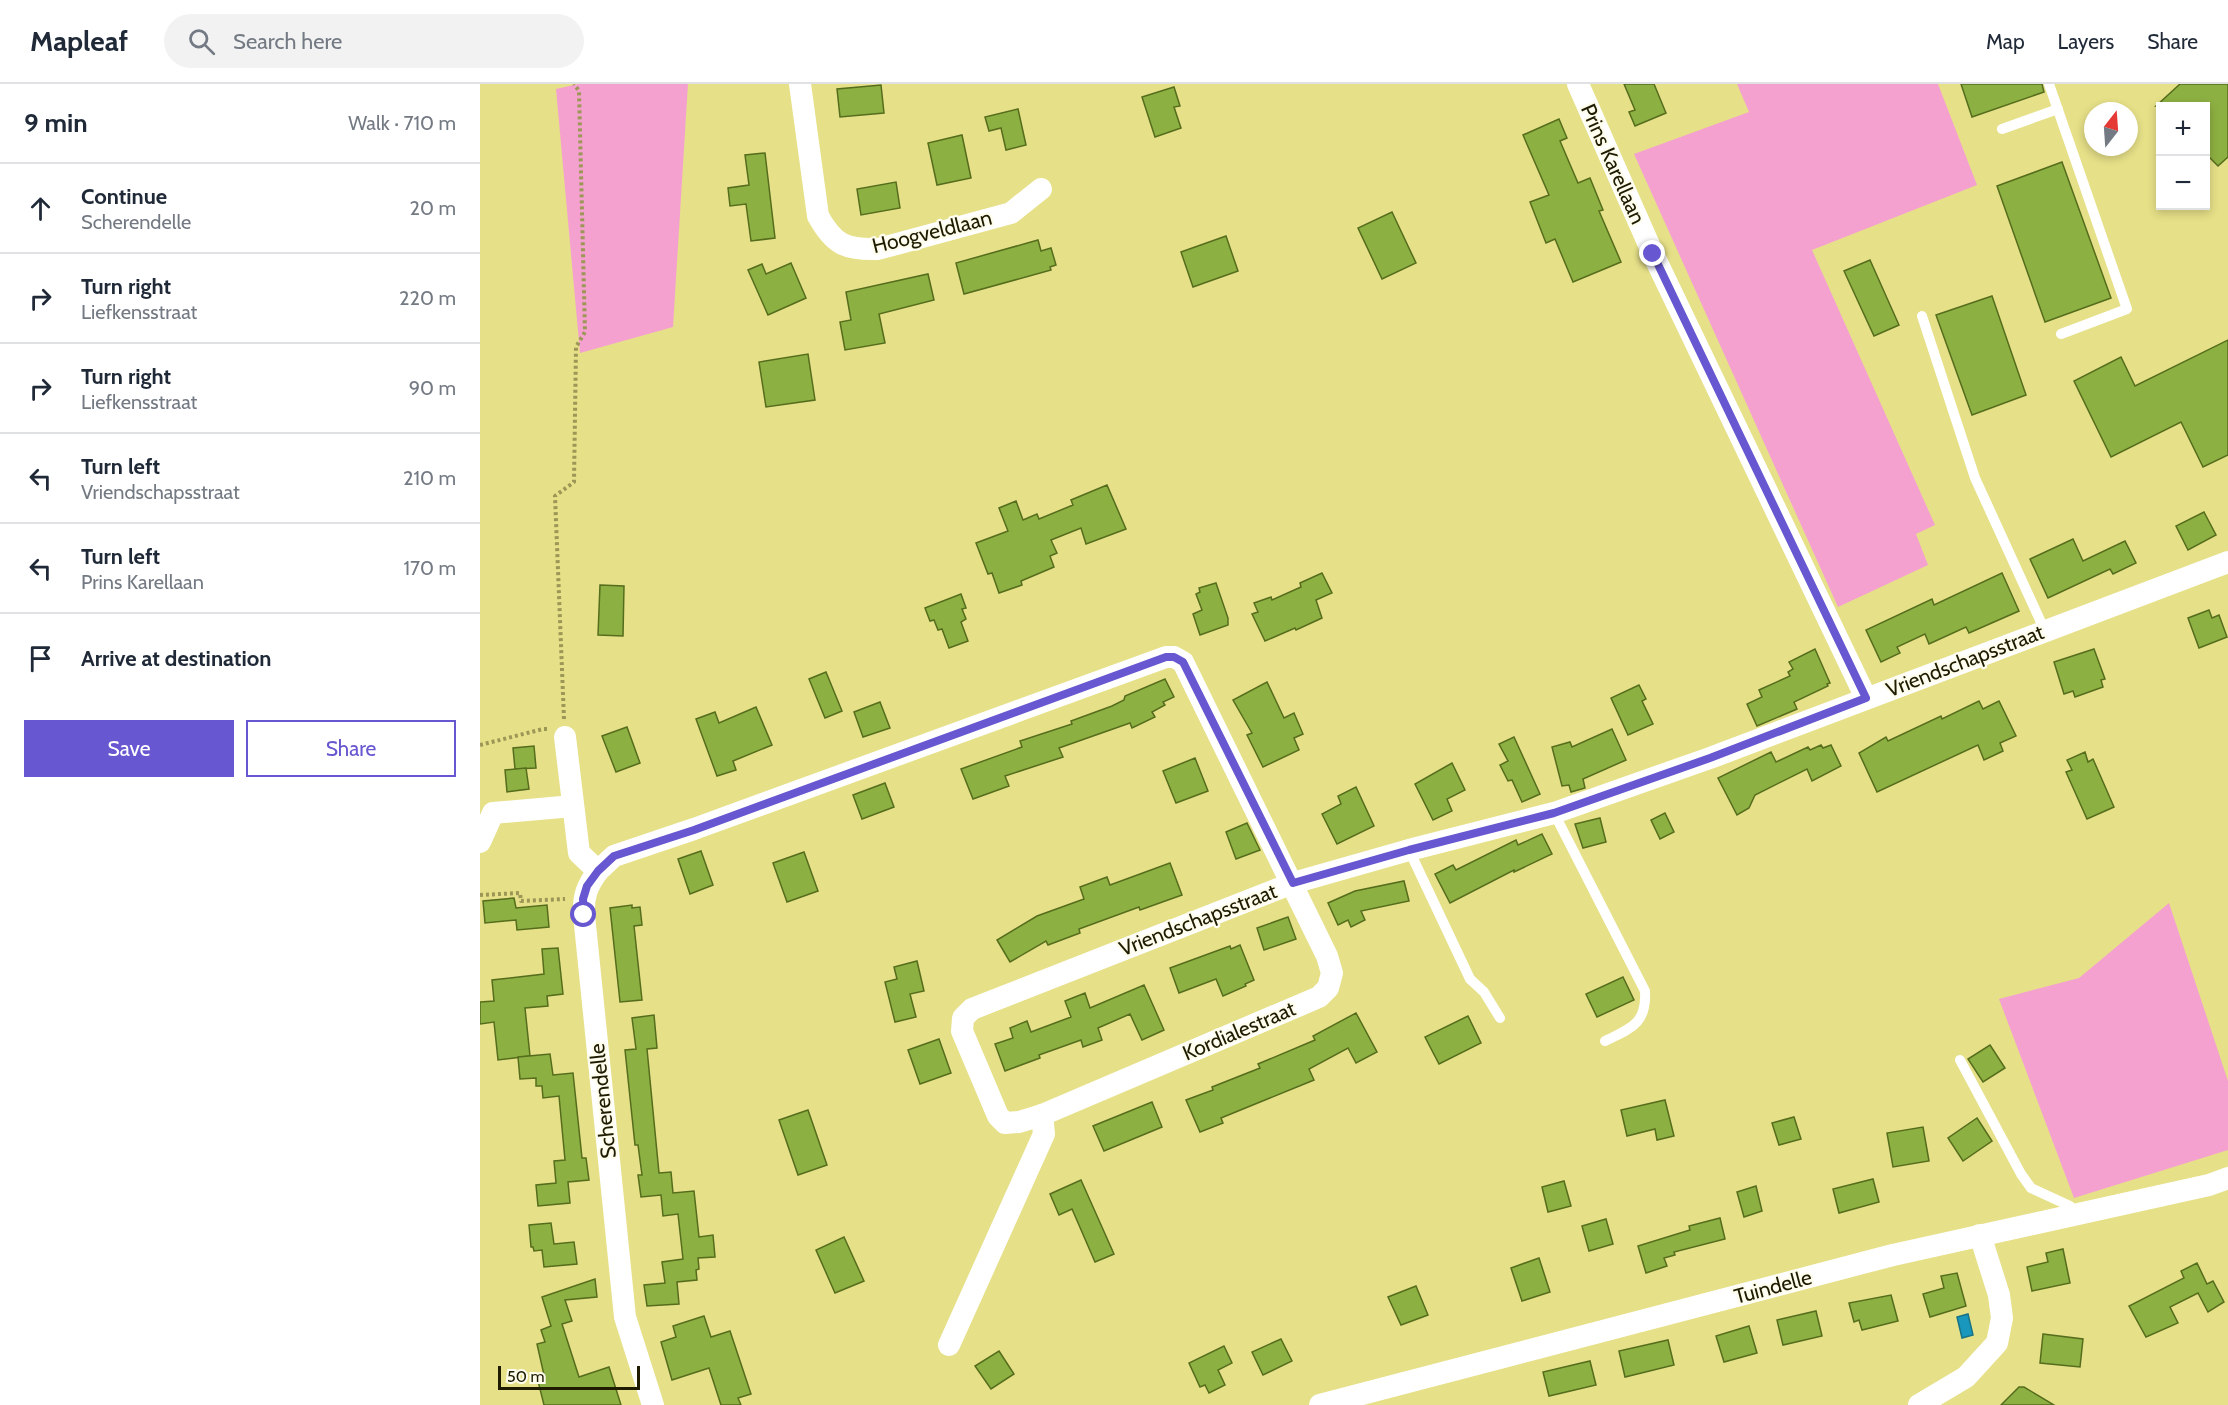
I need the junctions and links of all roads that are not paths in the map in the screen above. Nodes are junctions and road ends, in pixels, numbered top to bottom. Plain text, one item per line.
1 (800, 84) edge
2 (1578, 84) edge
3 (2049, 84) edge
4 (2058, 109) junction
5 (2002, 129) dead end
6 (1041, 189) dead end
7 (1922, 316) dead end
8 (2061, 334) dead end
9 (2228, 562) edge
10 (2045, 631) junction
11 (1866, 698) junction
12 (565, 737) road end
13 (573, 806) junction
14 (1554, 813) junction
15 (480, 842) edge
16 (1409, 850) junction
17 (598, 871) junction
18 (1293, 883) junction
19 (1500, 1018) dead end
20 (1605, 1041) dead end
21 (1960, 1060) dead end
22 (1042, 1115) junction
23 (1005, 1123) joint
24 (2228, 1178) edge
25 (2075, 1213) junction
26 (1980, 1235) junction
27 (949, 1345) dead end
28 (652, 1405) edge
29 (1320, 1405) edge
30 (1919, 1405) edge

1 - 6 street, Hoogveldlaan
2 - 11 street, Prins Karellaan
3 - 4 lane
4 - 5 lane
4 - 8 lane
7 - 10 lane
9 - 10 street, Vriendschapsstraat
10 - 11 street, Vriendschapsstraat
11 - 14 street, Vriendschapsstraat
12 - 13 street
13 - 15 street
13 - 17 street
14 - 16 street, Vriendschapsstraat
14 - 20 lane
16 - 18 street, Vriendschapsstraat
16 - 19 lane
17 - 18 street
17 - 28 street, Scherendelle
18 - 22 street, Kordialestraat
18 - 23 street, Vriendschapsstraat
21 - 25 lane
22 - 23 street, Kordialestraat
22 - 27 street
24 - 25 street, Tuindelle
25 - 26 street, Tuindelle
26 - 29 street, Tuindelle
26 - 30 street

